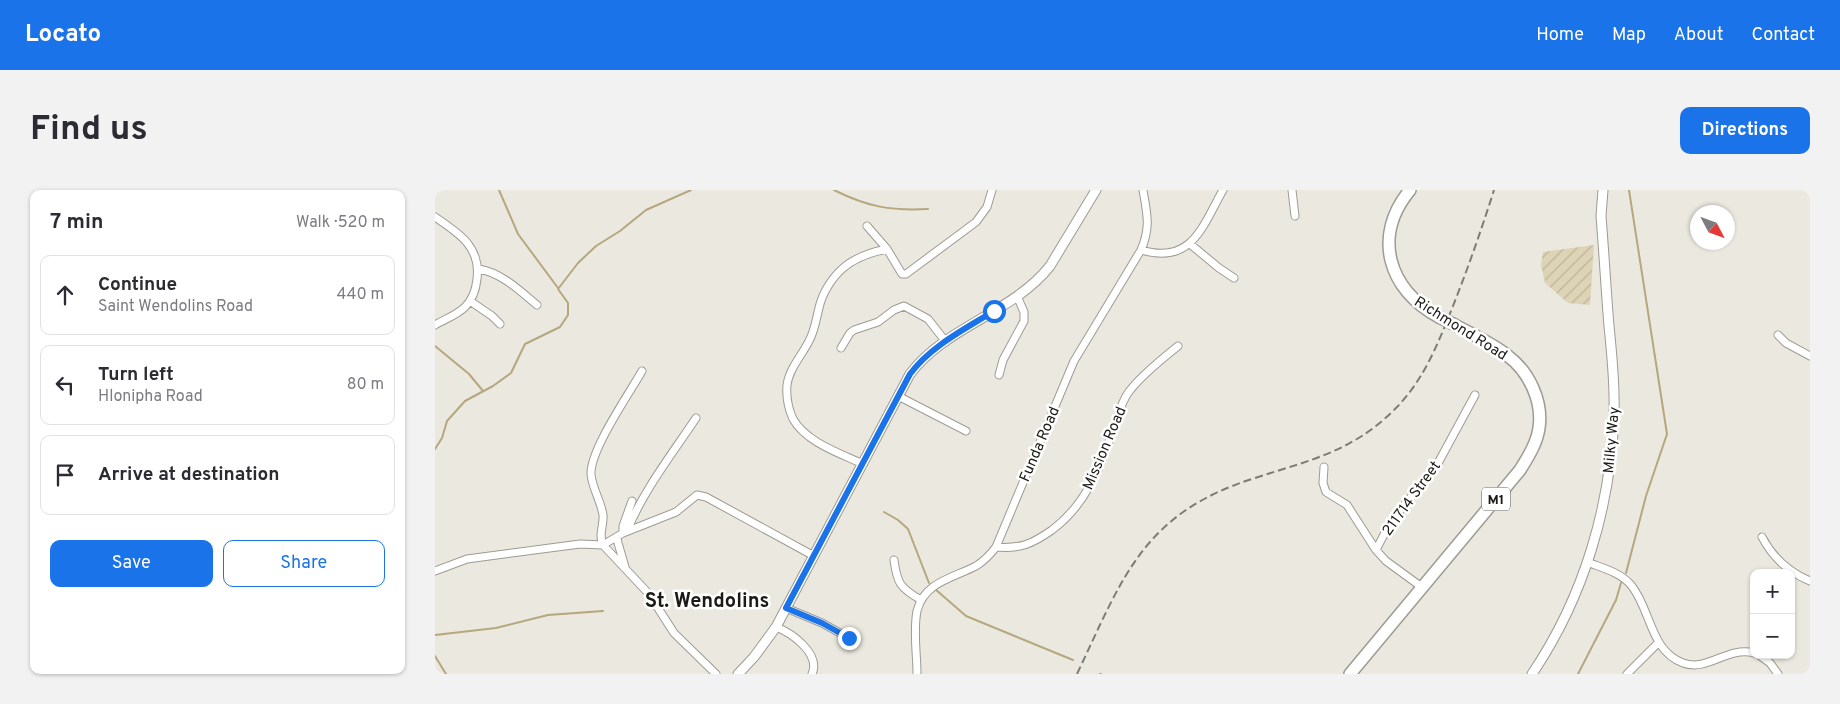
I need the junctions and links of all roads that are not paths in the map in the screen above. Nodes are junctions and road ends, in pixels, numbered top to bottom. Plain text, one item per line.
1 (991, 190) edge
2 (1096, 190) edge
3 (1143, 190) edge
4 (1223, 190) edge
5 (1292, 190) edge
6 (1410, 190) edge
7 (1603, 190) edge
8 (1295, 216) dead end
9 (435, 217) edge
10 (867, 226) dead end
11 (1190, 244) junction
12 (887, 249) junction
13 (1141, 250) junction
14 (479, 269) junction
15 (1234, 278) dead end
16 (1017, 296) junction
17 (470, 301) junction
18 (537, 306) dead end
19 (500, 324) dead end
20 (435, 325) edge
21 (1778, 335) dead end
22 (946, 342) junction
23 (1178, 346) dead end
24 (841, 348) dead end
25 (1810, 356) edge
26 (642, 371) dead end
27 (999, 375) dead end
28 (1475, 395) dead end
29 (899, 396) junction
30 (696, 418) dead end
31 (966, 431) dead end
32 (863, 464) junction
33 (1324, 467) dead end
34 (632, 502) dead end
35 (623, 534) junction
36 (1762, 538) dead end
37 (603, 545) junction
38 (996, 547) junction
39 (1377, 550) junction
40 (814, 556) junction
41 (893, 560) dead end
42 (1587, 562) junction
43 (625, 567) junction
44 (435, 571) edge
45 (1810, 581) edge
46 (1423, 588) junction
47 (921, 600) junction
48 (786, 608) junction
49 (776, 627) junction
50 (849, 638) dead end
51 (1659, 642) junction
52 (1750, 653) edge
53 (1765, 659) edge
54 (715, 674) edge
55 (738, 674) edge
56 (812, 674) edge
57 (917, 674) edge
58 (1350, 674) edge
59 (1532, 674) edge
60 (1627, 674) edge
61 (1778, 674) edge

1 - 12 street
2 - 16 street
3 - 13 street, Funda Road
4 - 11 street
5 - 8 street
6 - 46 highway, Richmond Road / M1, bridge
7 - 42 street, Milky Way
9 - 14 street
10 - 12 street
11 - 13 street
11 - 15 street
12 - 32 street
13 - 38 street, Funda Road
14 - 17 street
14 - 18 street
16 - 22 street
16 - 27 street
17 - 19 street
17 - 20 street
21 - 25 street
22 - 24 street
22 - 29 street
23 - 38 street, Mission Road
26 - 37 street
28 - 39 street, 211714 Street
29 - 31 street
29 - 32 street
30 - 35 street
32 - 40 street
33 - 39 street
34 - 35 street
35 - 37 street
35 - 40 street
35 - 43 street
36 - 45 street
37 - 43 street
37 - 44 street
38 - 47 street, Funda Road
39 - 46 street
40 - 48 street
41 - 47 street
42 - 51 street
42 - 59 street, Milky Way
43 - 54 street
46 - 58 highway, Richmond Road / M1
47 - 57 street
48 - 49 street
48 - 50 street
49 - 55 street
49 - 56 street
51 - 52 street
51 - 60 street
53 - 61 street

